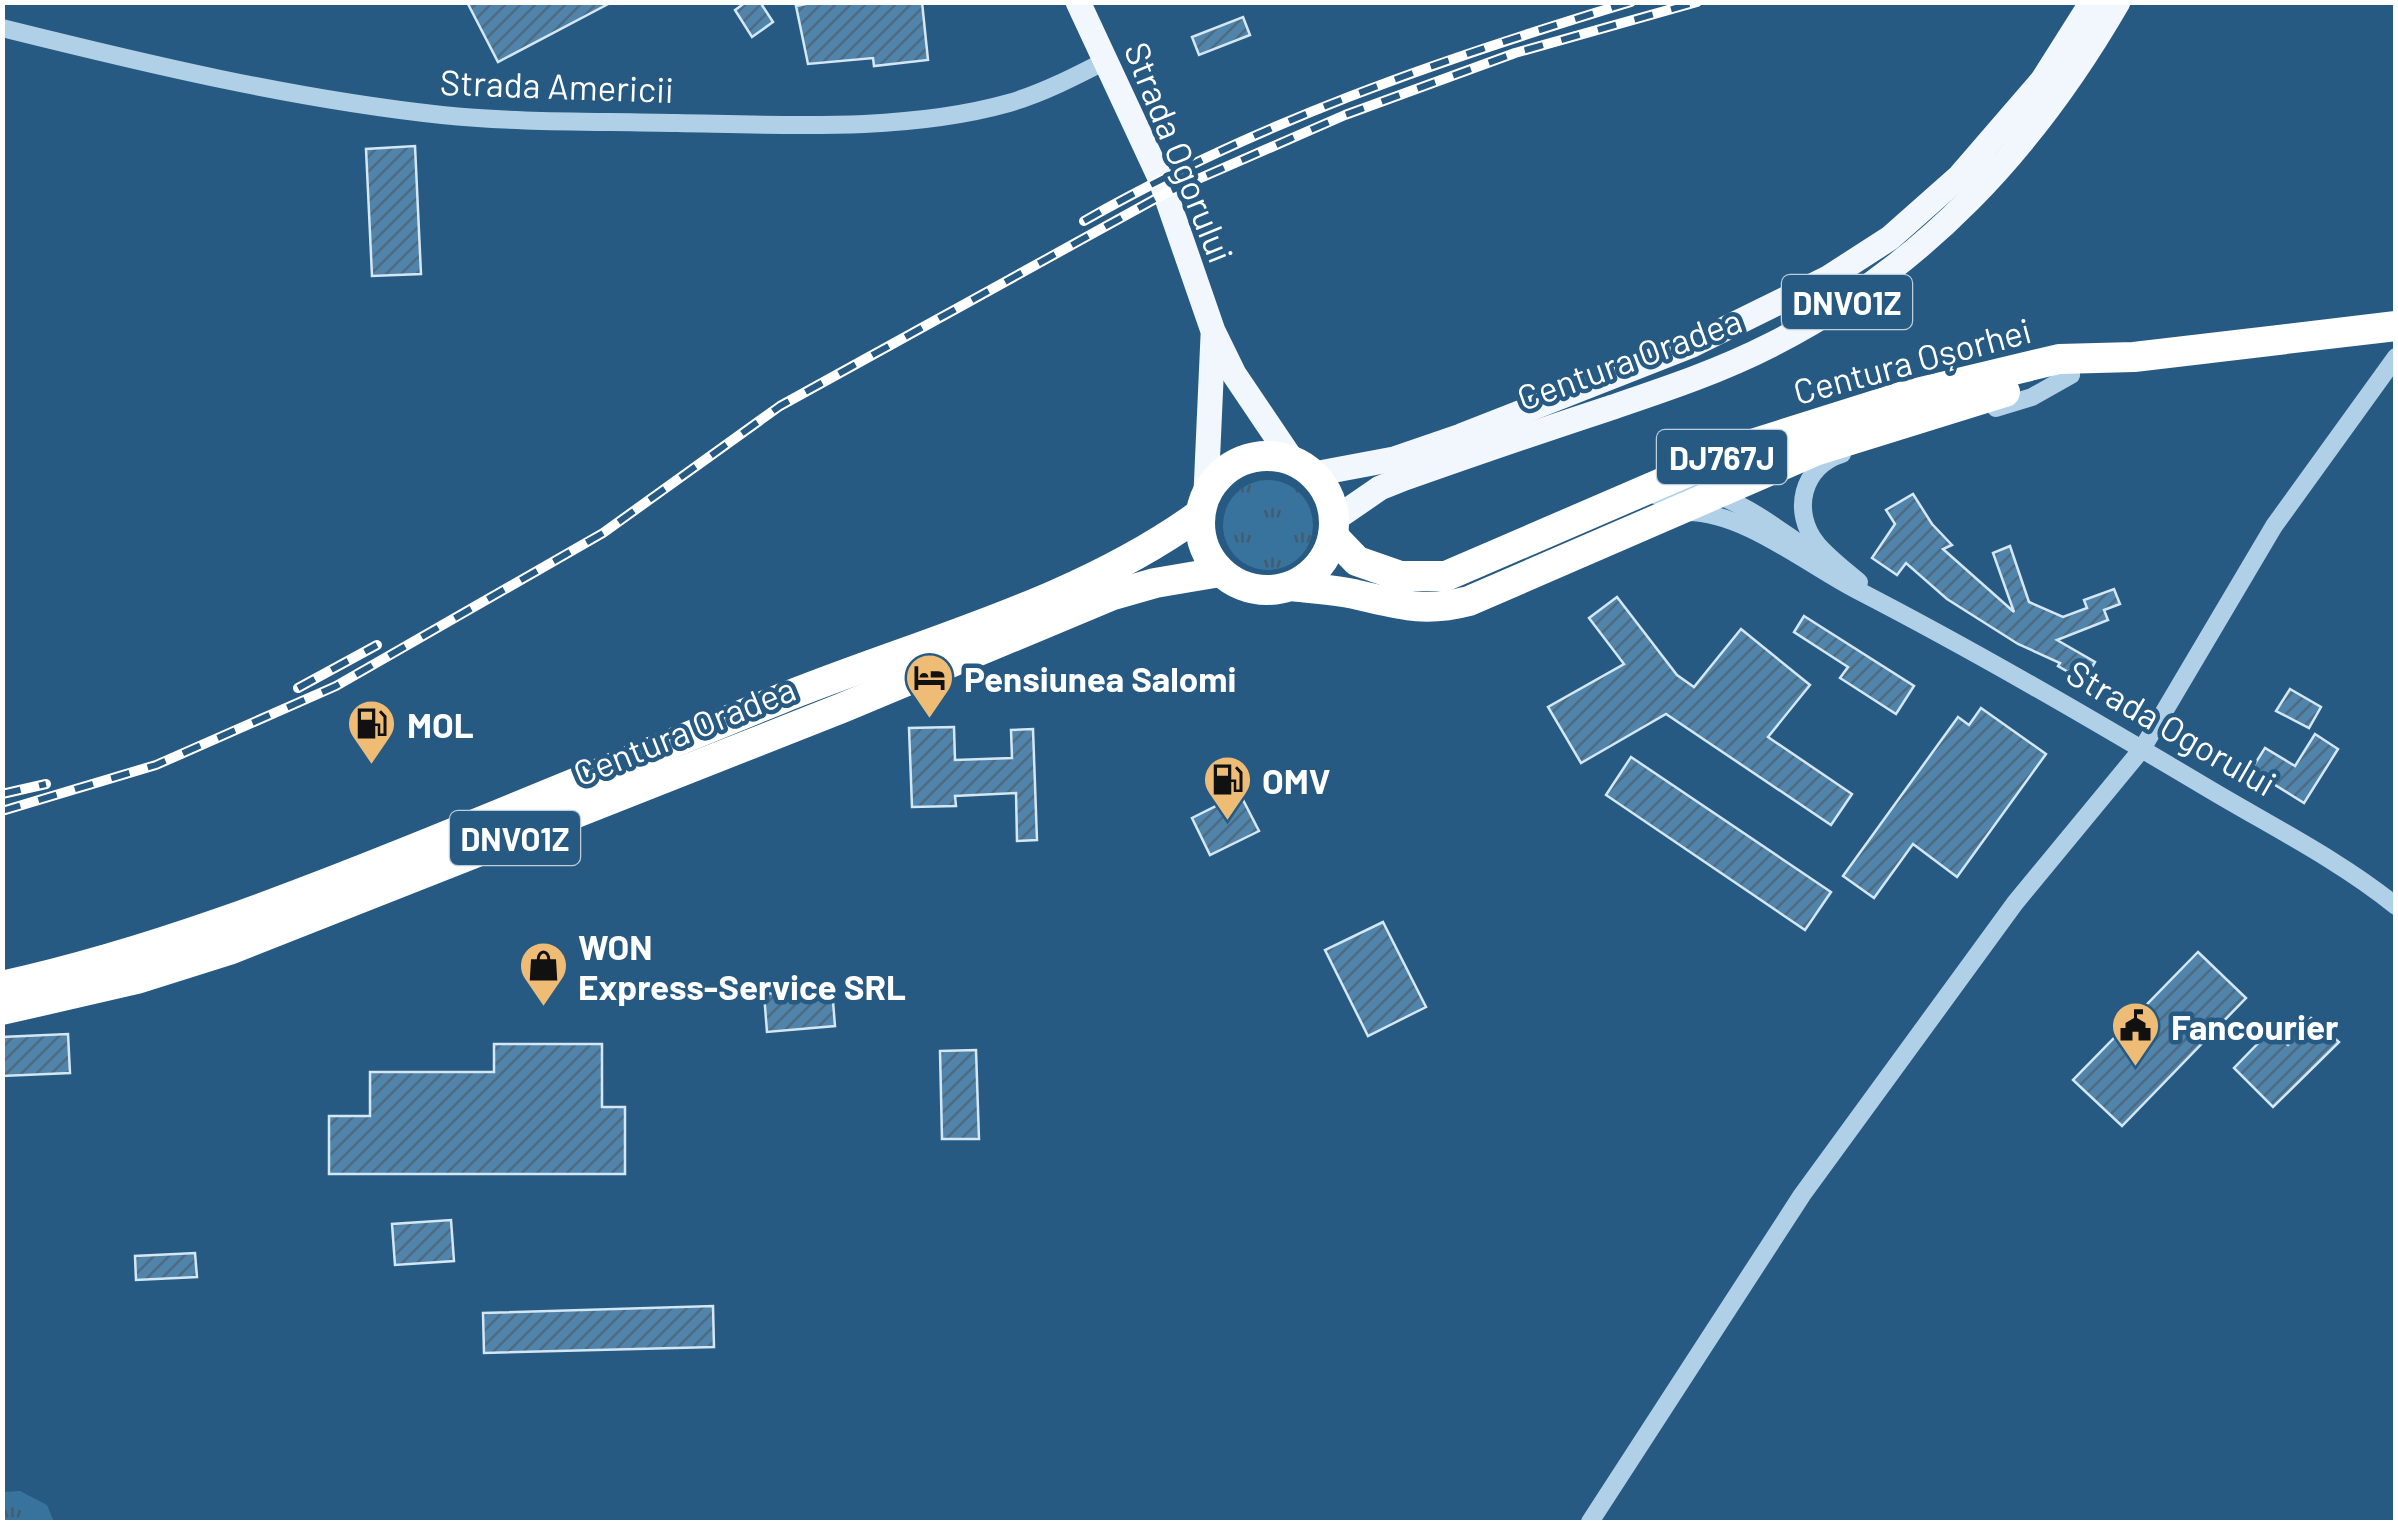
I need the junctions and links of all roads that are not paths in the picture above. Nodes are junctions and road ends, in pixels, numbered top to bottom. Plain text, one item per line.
1 (1078, 2) edge
2 (2092, 2) edge
3 (2118, 2) edge
4 (2, 28) edge
5 (1107, 60) junction
6 (2396, 326) edge
7 (1213, 330) junction
8 (2134, 357) junction
9 (2396, 357) edge
10 (2071, 375) junction
11 (1303, 467) junction
12 (1713, 492) junction
13 (1203, 503) junction
14 (1668, 512) junction
15 (1574, 519) junction
16 (1334, 528) junction
17 (1220, 572) junction
18 (1859, 582) junction
19 (1291, 586) junction
20 (1909, 616) junction
21 (2142, 749) junction
22 (2396, 906) edge
23 (2, 986) edge
24 (2, 1010) edge
25 (1590, 1522) edge

1 - 5 main road, Strada Ogorului
2 - 11 main road, Centura Oradea / DNVO1Z
3 - 16 main road, Centura Oradea / DNVO1Z
4 - 5 street, Strada Americii
5 - 7 main road, Strada Ogorului
6 - 8 highway, Centura Oșorhei / DJ767J
7 - 11 main road, Strada Ogorului
7 - 13 main road, Strada Ogorului
8 - 10 highway, Centura Oșorhei / DJ767J
8 - 15 highway, Centura Oșorhei / DJ767J
9 - 21 street
10 - 12 highway, DJ767J
10 - 18 street, Strada Ogorului
11 - 13 highway, DNVO1Z
11 - 16 highway
12 - 14 highway, DJ767J
12 - 15 street
12 - 18 street, Strada Ogorului
13 - 17 highway
13 - 23 highway, Centura Oradea / DNVO1Z
14 - 19 highway, DJ767J
14 - 20 street, Strada Ogorului
15 - 16 highway, Centura Oșorhei / DJ767J
16 - 19 highway, DNVO1Z
17 - 19 highway, DNVO1Z
17 - 24 highway, Centura Oradea / DNVO1Z
18 - 20 street, Strada Ogorului
20 - 21 street, Strada Ogorului
21 - 22 street, Strada Ogorului
21 - 25 street

